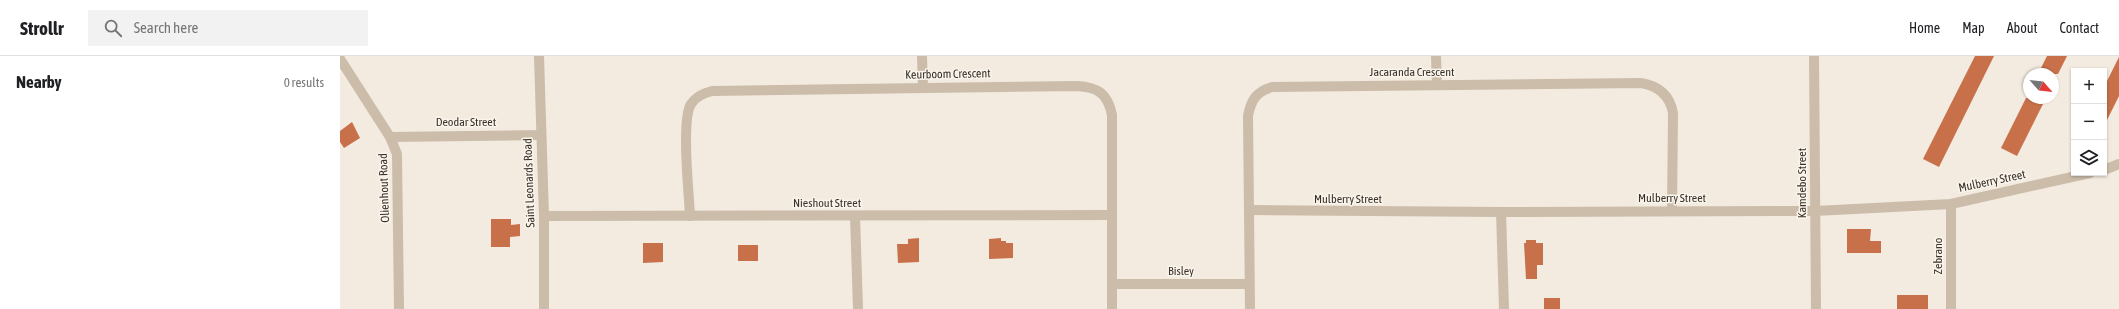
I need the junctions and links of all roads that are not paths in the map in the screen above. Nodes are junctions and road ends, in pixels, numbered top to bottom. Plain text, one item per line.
1 (539, 56) edge
2 (922, 56) edge
3 (1436, 56) edge
4 (1814, 56) edge
5 (340, 59) edge
6 (1437, 85) junction
7 (923, 88) junction
8 (541, 135) junction
9 (390, 137) junction
10 (2119, 164) edge
11 (2107, 169) edge
12 (2077, 176) edge
13 (1951, 204) junction
14 (1250, 210) junction
15 (1672, 211) junction
16 (1815, 211) junction
17 (1501, 212) junction
18 (1111, 215) junction
19 (544, 216) junction
20 (690, 216) junction
21 (855, 216) junction
22 (1113, 284) junction
23 (1249, 284) junction
24 (399, 309) edge
25 (544, 309) edge
26 (858, 309) edge
27 (1112, 309) edge
28 (1250, 309) edge
29 (1504, 309) edge
30 (1816, 309) edge
31 (1951, 309) edge

1 - 8 street, Saint Leonards Road
2 - 7 street
3 - 6 street
4 - 16 street, Kamdebo Street
5 - 9 street, Olienhout Road
6 - 14 street, Jacaranda Crescent
6 - 15 street, Jacaranda Crescent
7 - 18 street, Keurboom Crescent
7 - 20 street, Keurboom Crescent
8 - 9 street, Deodar Street
8 - 19 street, Saint Leonards Road
9 - 24 street, Olienhout Road
10 - 11 street
12 - 13 street, Mulberry Street
13 - 16 street, Mulberry Street
13 - 31 street, Zebrano
14 - 17 street, Mulberry Street
14 - 23 street, Jacaranda Crescent
15 - 16 street, Mulberry Street
15 - 17 street, Mulberry Street
16 - 30 street, Kamdebo Street
17 - 29 street
18 - 21 street, Nieshout Street
18 - 22 street, Keurboom Crescent
19 - 20 street, Nieshout Street
19 - 25 street, Saint Leonards Road
20 - 21 street, Nieshout Street
21 - 26 street
22 - 23 street, Bisley
22 - 27 street, Keurboom Crescent
23 - 28 street, Jacaranda Crescent

